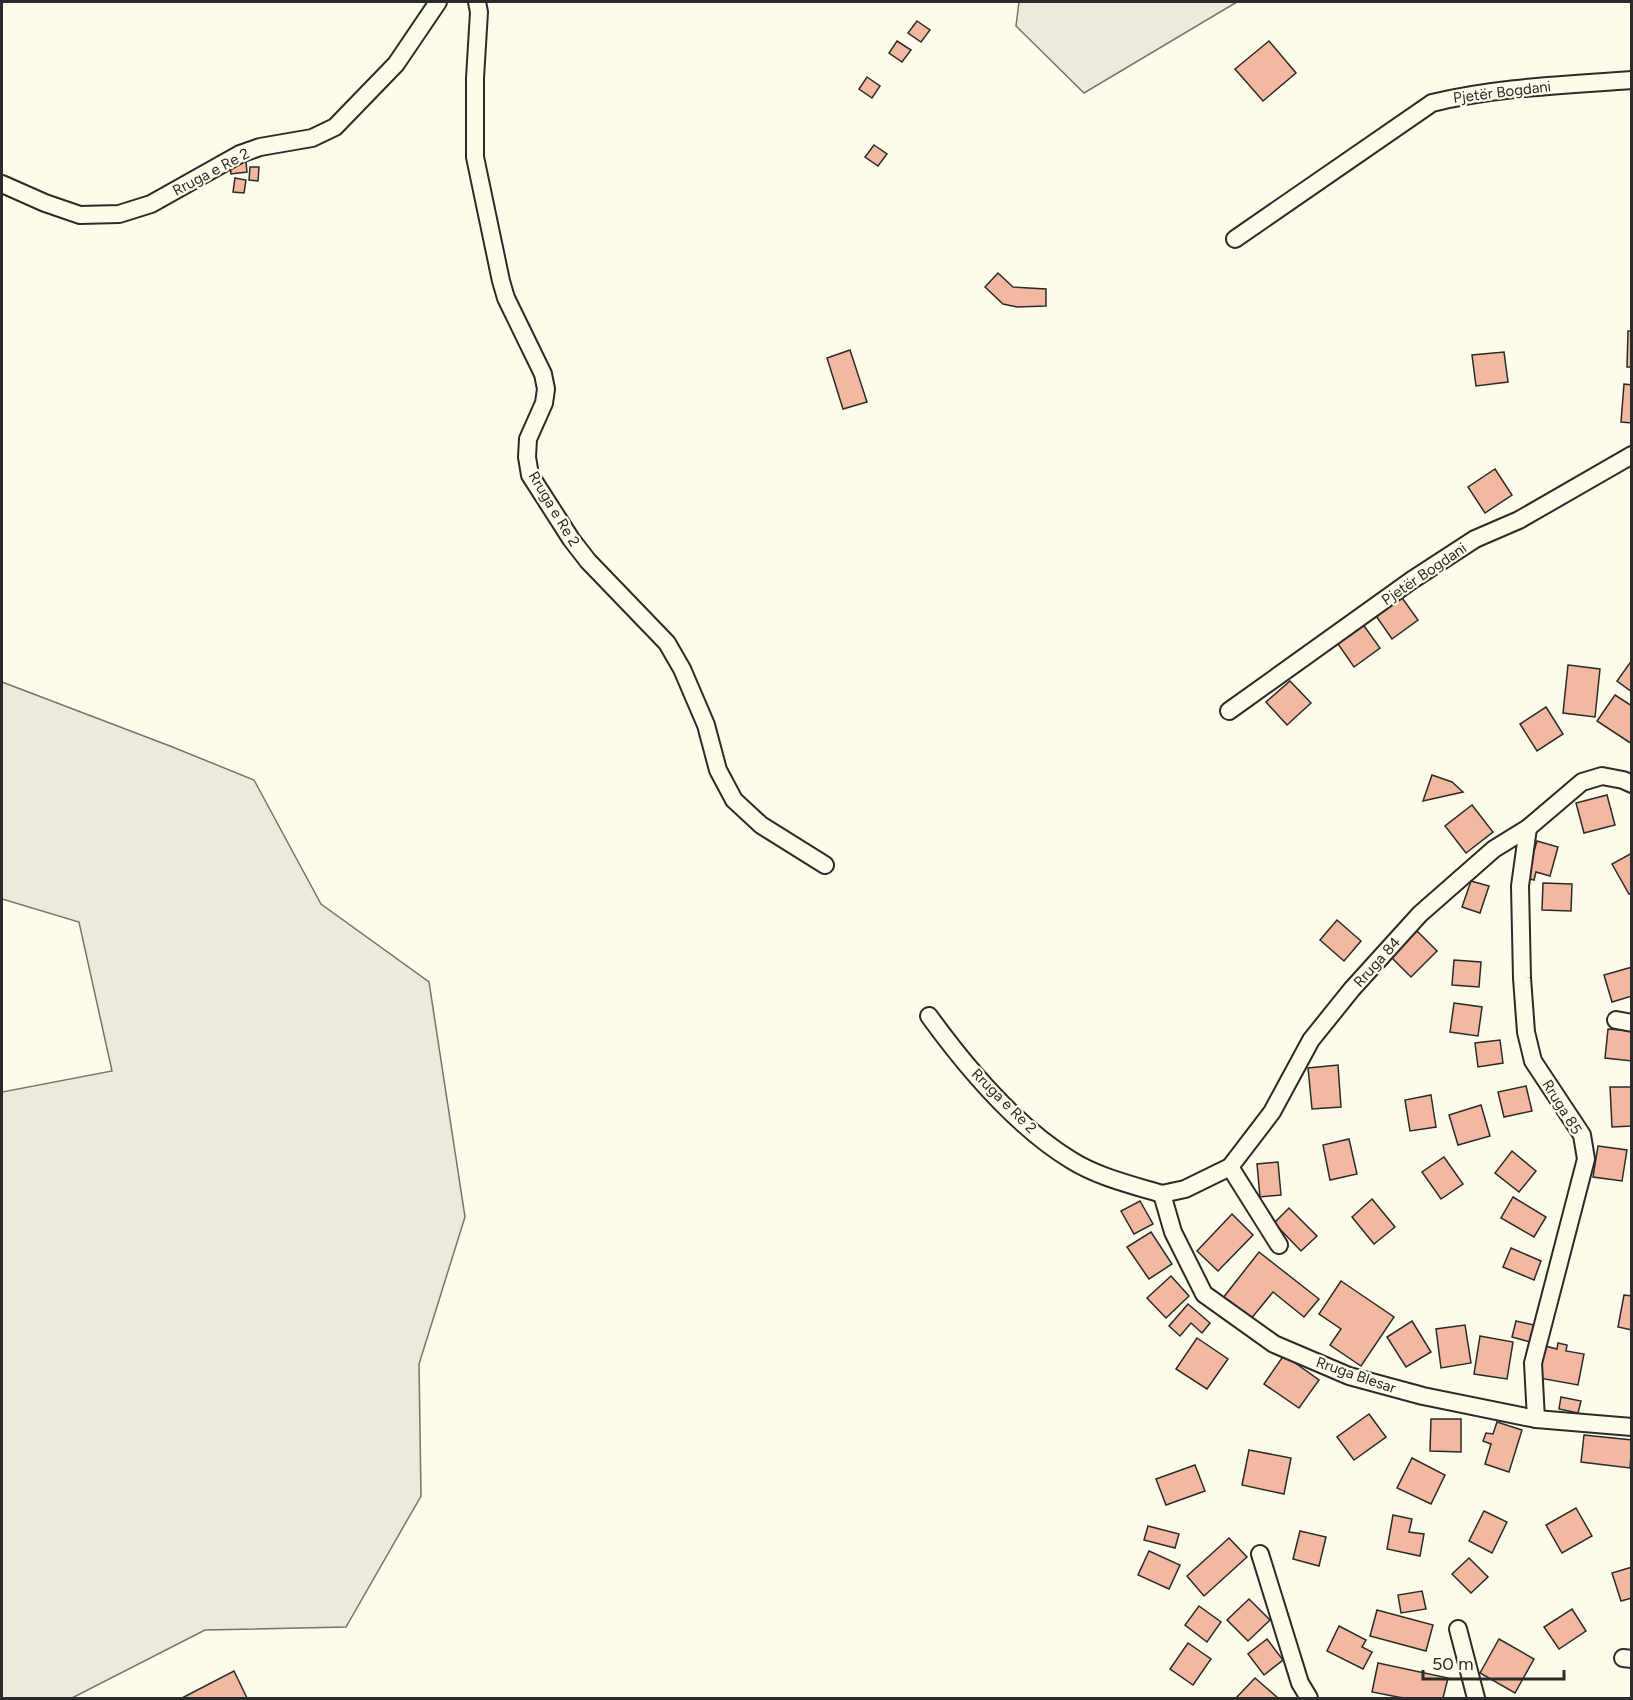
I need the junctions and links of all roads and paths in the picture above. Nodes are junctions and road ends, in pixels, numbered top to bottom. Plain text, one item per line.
1 (438, 2) edge
2 (477, 2) edge
3 (1632, 80) edge
4 (2, 184) edge
5 (1235, 238) dead end
6 (1632, 455) edge
7 (1229, 711) dead end
8 (1632, 784) edge
9 (1528, 828) junction
10 (825, 865) dead end
11 (929, 1016) dead end
12 (1230, 1167) junction
13 (1162, 1194) junction
14 (1279, 1245) dead end
15 (1536, 1419) junction
16 (1632, 1427) edge
17 (1260, 1554) dead end
18 (1458, 1629) dead end
19 (1309, 1698) edge
20 (1476, 1698) edge

1 - 4 street, Rruga e Re 2
2 - 10 street, Rruga e Re 2
3 - 5 street, Pjetër Bogdani
6 - 7 street, Pjetër Bogdani
8 - 9 street, Rruga 84
9 - 12 street, Rruga 84
9 - 15 street, Rruga 85
11 - 13 street, Rruga e Re 2
12 - 13 street, Rruga 84
12 - 14 street
13 - 15 street, Rruga Blesar
15 - 16 street, Rruga Blesar
17 - 19 street
18 - 20 street

